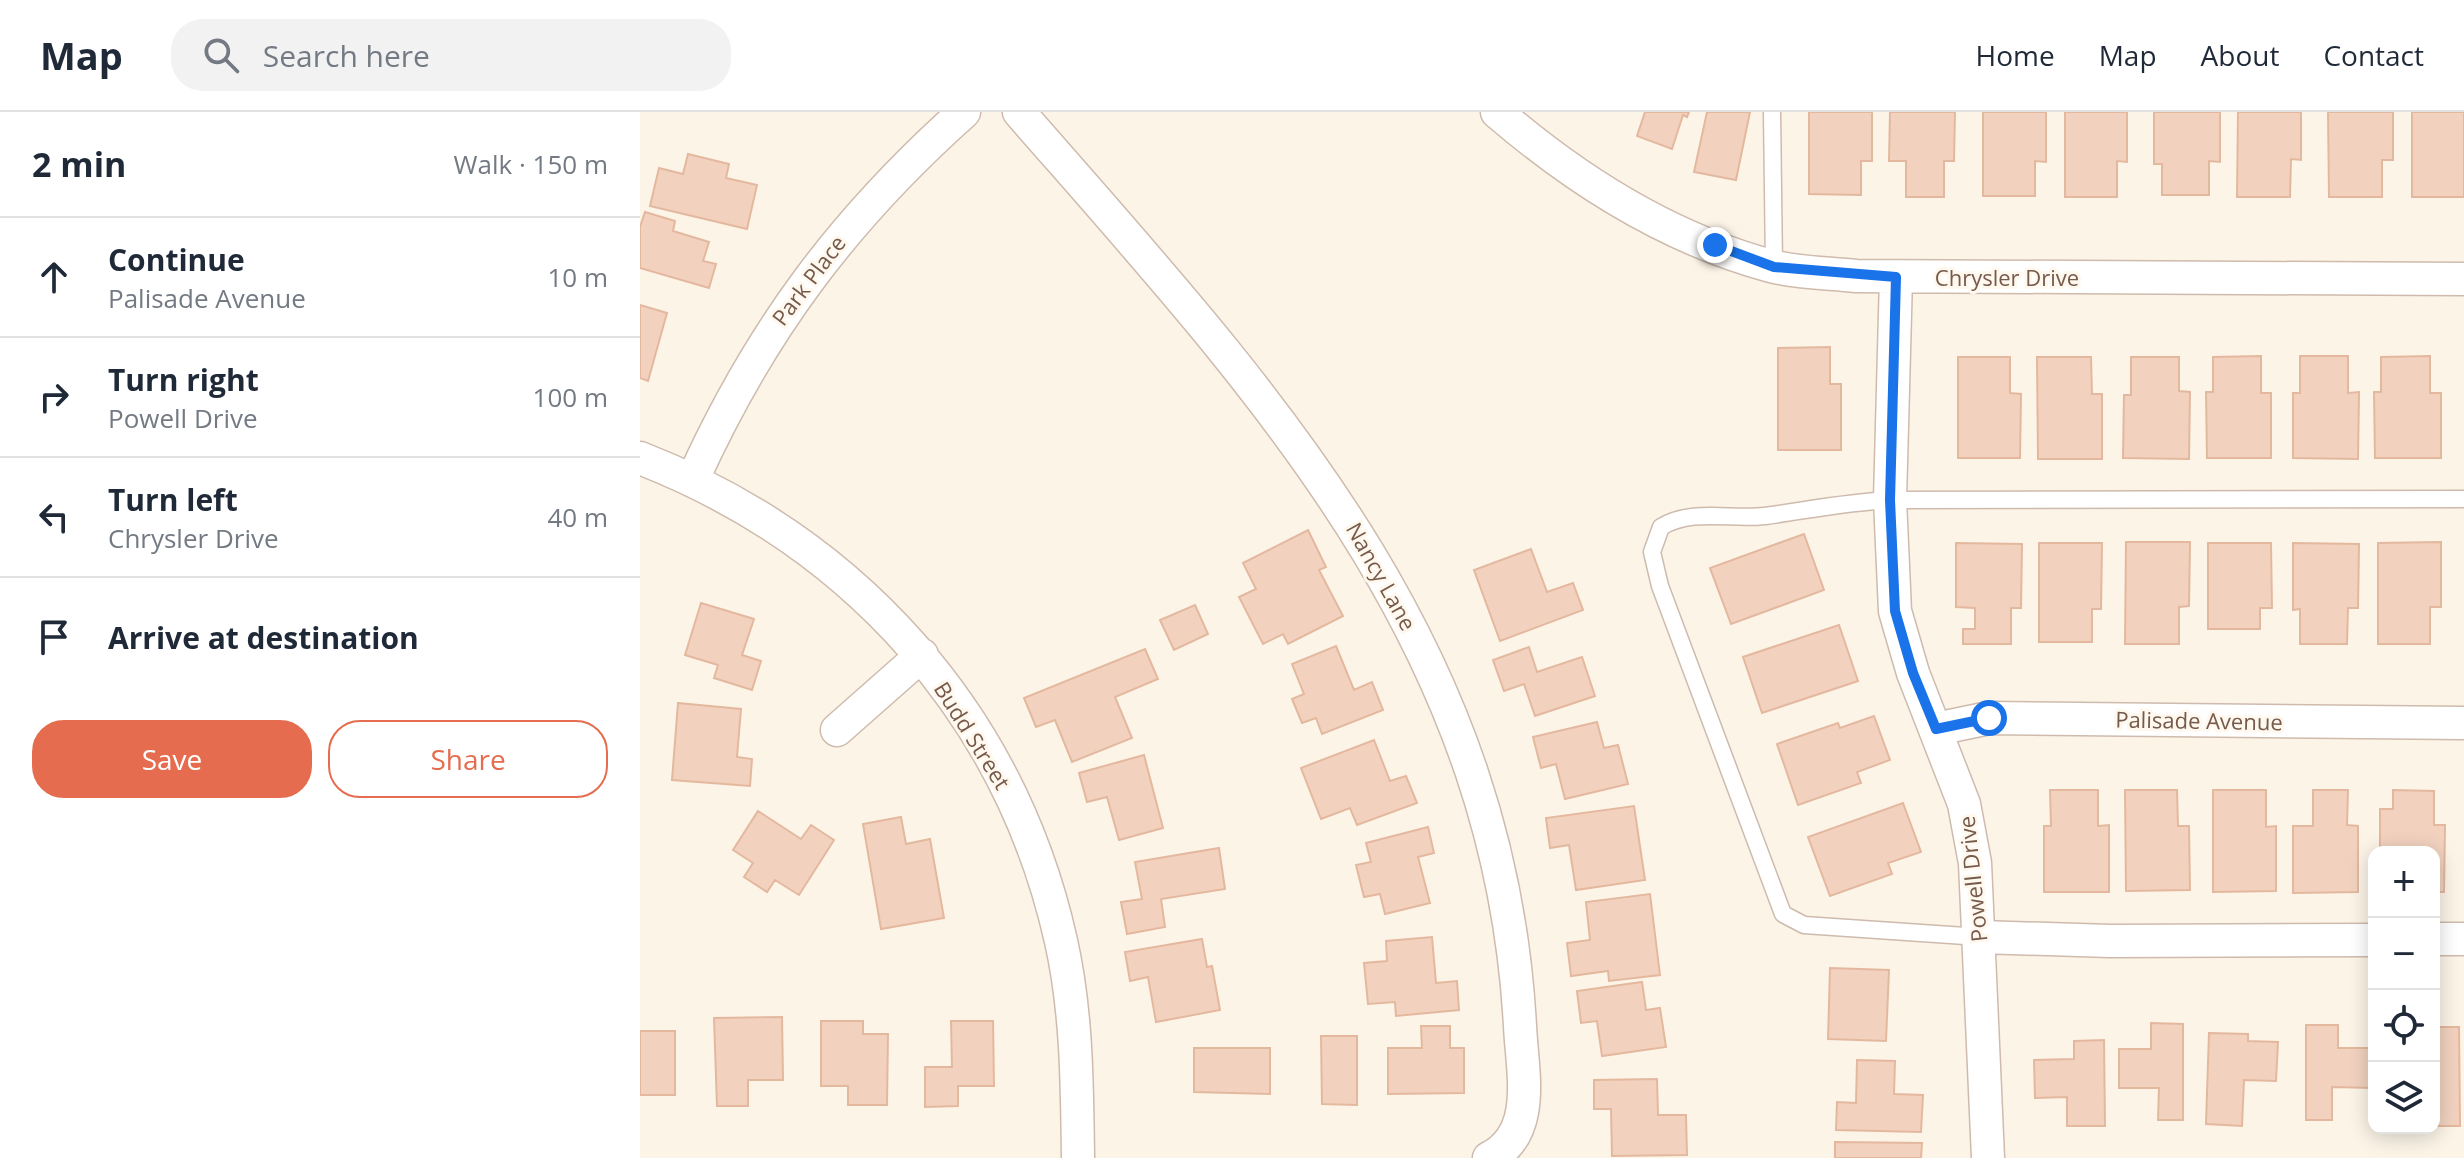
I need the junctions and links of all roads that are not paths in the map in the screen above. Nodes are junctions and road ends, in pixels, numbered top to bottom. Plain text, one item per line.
1 (964, 112) edge
2 (1019, 112) edge
3 (1497, 112) edge
4 (1772, 112) edge
5 (1774, 267) junction
6 (1896, 277) junction
7 (2464, 279) edge
8 (640, 458) edge
9 (693, 479) junction
10 (2464, 499) edge
11 (1890, 500) junction
12 (922, 655) junction
13 (2464, 723) edge
14 (1936, 729) junction
15 (837, 730) dead end
16 (1980, 937) junction
17 (2440, 939) edge
18 (2464, 939) edge
19 (2368, 940) edge
20 (1501, 1149) edge
21 (1078, 1158) edge
22 (1988, 1158) edge

1 - 9 street, Park Place
2 - 20 street, Nancy Lane
3 - 5 street, Chrysler Drive
4 - 5 lane
5 - 6 street, Chrysler Drive
6 - 7 street, Chrysler Drive
6 - 11 street, Powell Drive
8 - 9 street, Budd Street
9 - 12 street, Budd Street
10 - 11 lane
11 - 14 street, Powell Drive
11 - 16 lane
12 - 15 street
12 - 21 street, Budd Street
13 - 14 street, Palisade Avenue
14 - 16 street, Powell Drive
16 - 19 street
16 - 22 street, Powell Drive
17 - 18 street

